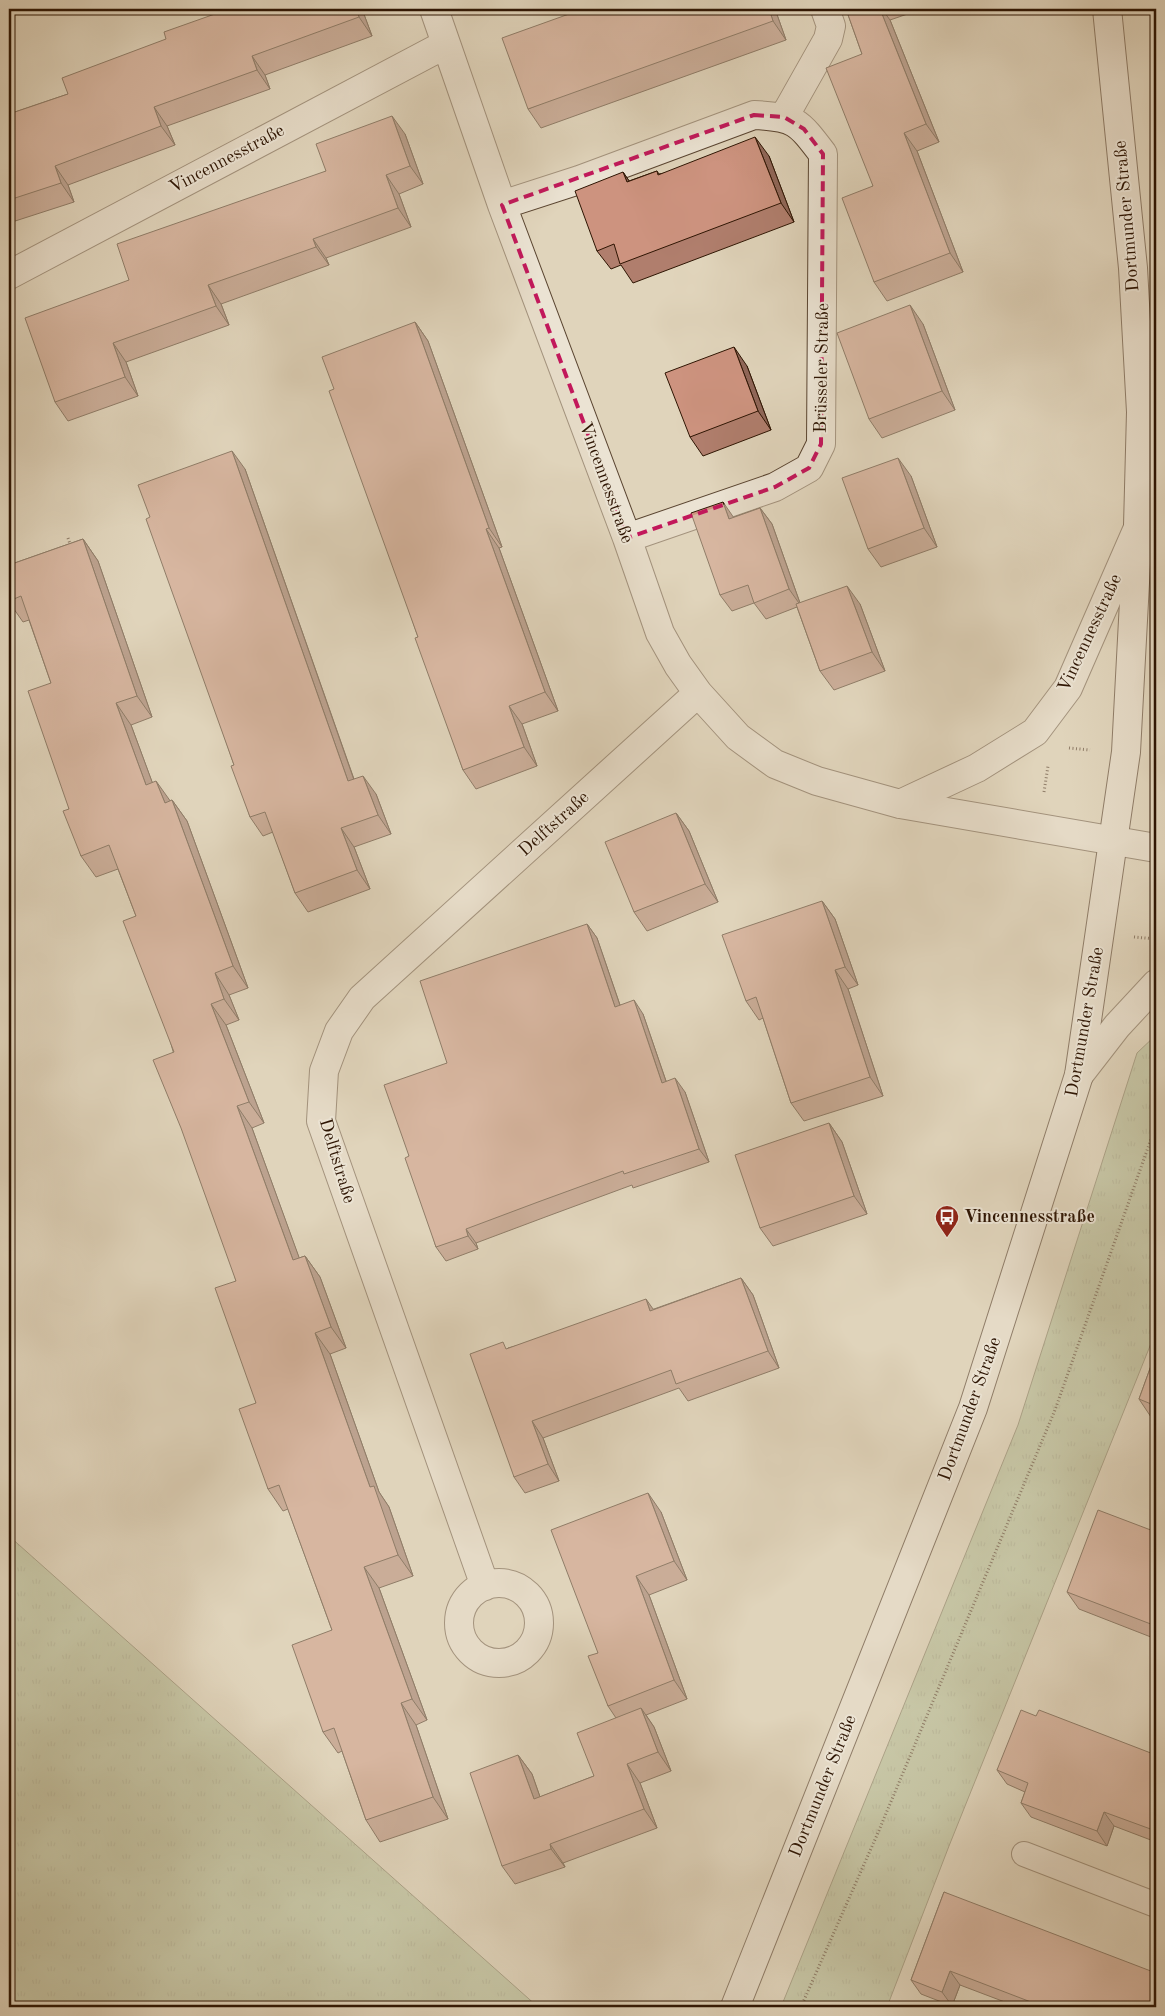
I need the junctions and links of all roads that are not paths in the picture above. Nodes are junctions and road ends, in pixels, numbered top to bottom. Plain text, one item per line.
1 (434, 9) edge
2 (825, 9) edge
3 (1106, 9) edge
4 (446, 44) junction
5 (784, 117) junction
6 (502, 205) junction
7 (9, 275) edge
8 (1138, 526) junction
9 (627, 538) junction
10 (698, 693) junction
11 (900, 804) junction
12 (1114, 840) junction
13 (1156, 848) edge
14 (1156, 984) edge
15 (1079, 1076) junction
16 (484, 1586) dead end
17 (1024, 1854) dead end
18 (1156, 1905) edge
19 (735, 2007) edge

1 - 4 street, Vincennesstraße
2 - 5 street
3 - 8 street, Dortmunder Straße
4 - 6 street, Vincennesstraße
4 - 7 street, Vincennesstraße
5 - 6 street, Brüsseler Straße
5 - 9 street, Brüsseler Straße
6 - 9 street, Vincennesstraße
8 - 11 street, Vincennesstraße
8 - 12 street, Dortmunder Straße
9 - 10 street, Vincennesstraße
10 - 11 street, Vincennesstraße
10 - 16 street, Delftstraße
11 - 12 street, Vincennesstraße
12 - 13 street, Vincennesstraße
12 - 15 street, Dortmunder Straße
14 - 15 street
15 - 19 street, Dortmunder Straße
17 - 18 lane

